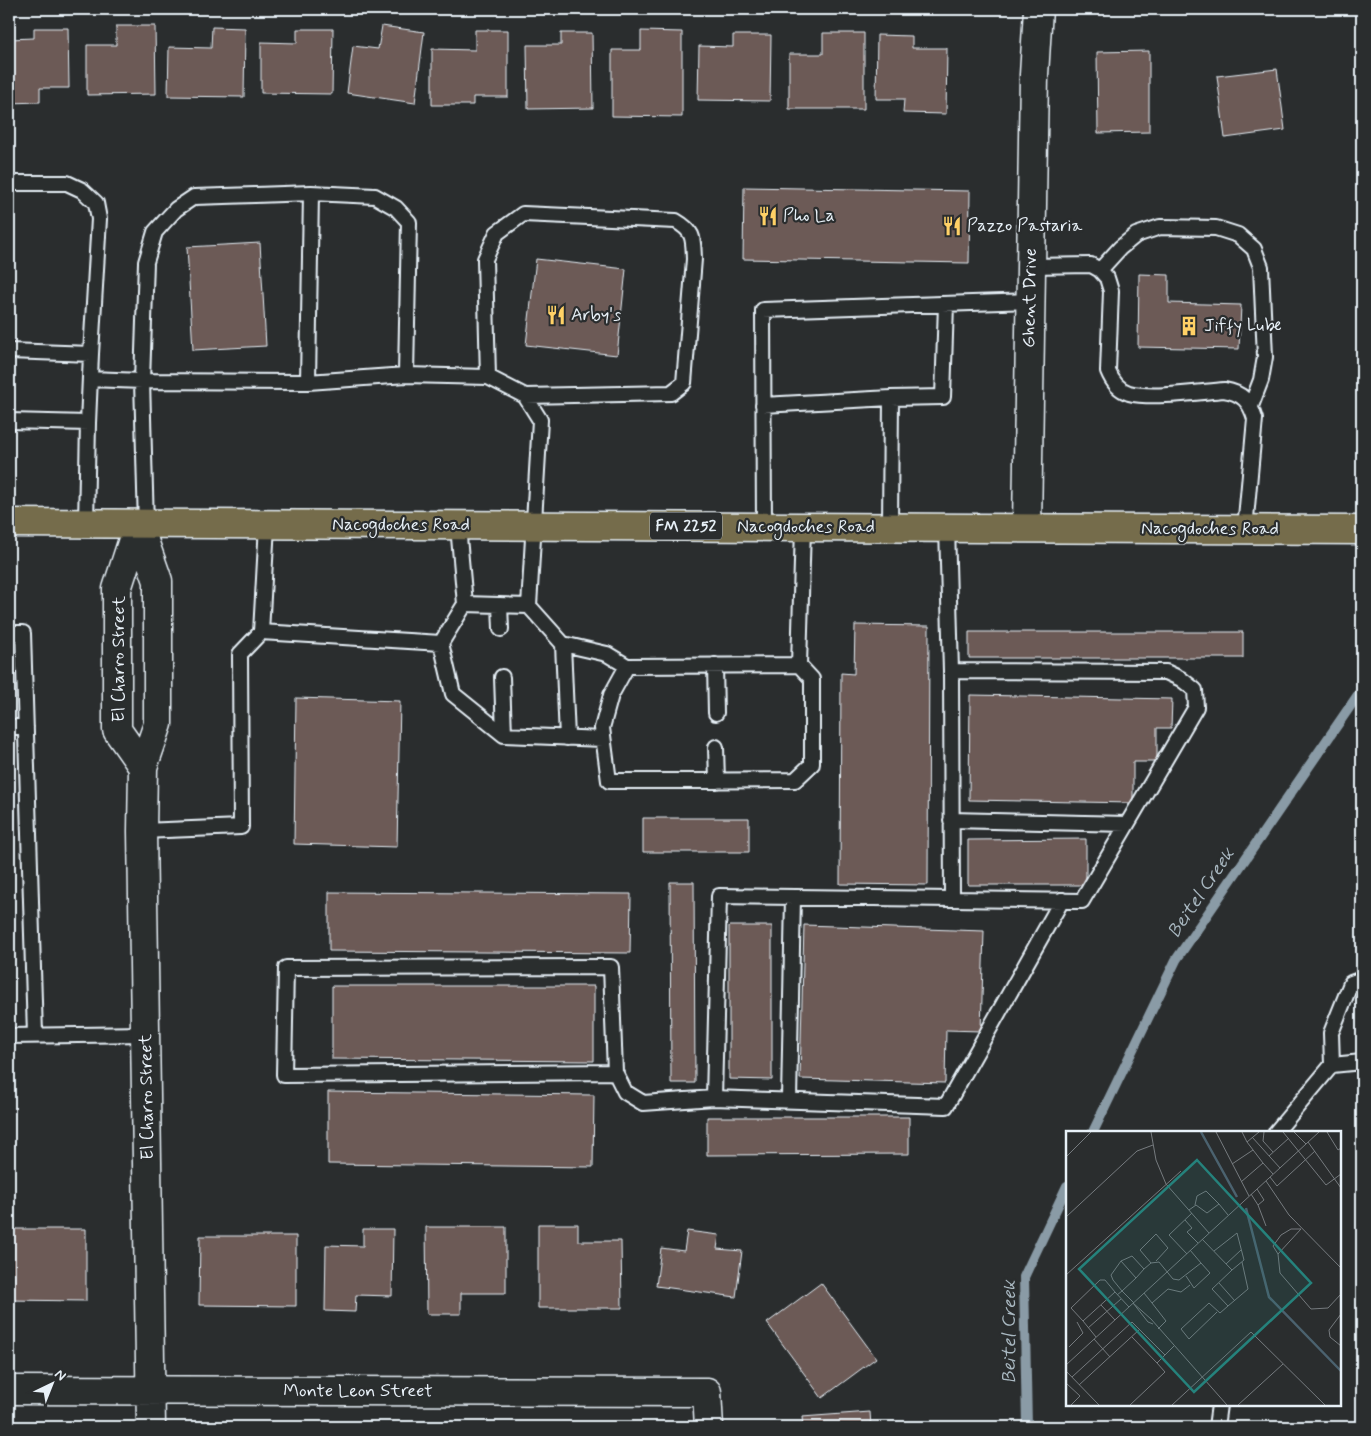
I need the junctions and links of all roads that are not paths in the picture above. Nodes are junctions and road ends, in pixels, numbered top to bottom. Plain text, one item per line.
1 (1038, 9) edge
2 (9, 183) edge
3 (311, 193) junction
4 (1031, 266) junction
5 (1100, 270) junction
6 (1030, 301) junction
7 (946, 304) junction
8 (9, 351) edge
9 (91, 354) junction
10 (406, 375) junction
11 (488, 377) junction
12 (90, 378) junction
13 (142, 382) junction
14 (308, 382) junction
15 (525, 396) junction
16 (891, 398) junction
17 (763, 405) junction
18 (1252, 406) junction
19 (9, 421) edge
20 (88, 423) junction
21 (9, 523) edge
22 (86, 524) junction
23 (142, 524) junction
24 (267, 525) junction
25 (458, 526) junction
26 (533, 526) junction
27 (764, 526) junction
28 (803, 527) junction
29 (890, 527) junction
30 (947, 527) junction
31 (1027, 527) junction
32 (1245, 529) junction
33 (1362, 530) edge
34 (465, 604) junction
35 (500, 605) junction
36 (529, 606) junction
37 (501, 629) dead end
38 (261, 632) junction
39 (9, 633) edge
40 (441, 643) junction
41 (563, 644) junction
42 (799, 664) junction
43 (715, 665) junction
44 (627, 666) junction
45 (951, 671) junction
46 (502, 677) dead end
47 (716, 713) dead end
48 (9, 726) edge
49 (26, 727) junction
50 (504, 735) junction
51 (567, 738) junction
52 (603, 739) junction
53 (716, 747) dead end
54 (143, 767) junction
55 (717, 780) junction
56 (951, 820) junction
57 (1127, 824) junction
58 (142, 831) junction
59 (793, 897) junction
60 (952, 899) junction
61 (1062, 900) junction
62 (1362, 979) edge
63 (146, 1034) junction
64 (35, 1035) junction
65 (9, 1036) edge
66 (1362, 1062) edge
67 (1332, 1065) junction
68 (615, 1072) junction
69 (714, 1098) junction
70 (789, 1100) junction
71 (1277, 1131) edge
72 (9, 1390) edge
73 (151, 1391) junction
74 (1219, 1406) edge
75 (151, 1427) edge
76 (709, 1427) edge
77 (1216, 1427) edge

1 - 4 street, Ghent Drive
2 - 9 lane
3 - 10 lane
3 - 13 lane
3 - 14 lane
4 - 5 lane
4 - 6 street, Ghent Drive
5 - 18 lane
5 - 18 lane
6 - 7 lane
6 - 31 street, Ghent Drive
7 - 16 lane
7 - 17 lane
8 - 9 lane
9 - 12 lane
10 - 11 lane
10 - 14 lane
11 - 15 lane
11 - 15 lane
12 - 13 lane
12 - 20 lane
13 - 14 lane
13 - 23 lane
15 - 26 lane
16 - 17 lane
16 - 29 lane
17 - 27 lane
18 - 32 lane
19 - 20 lane
20 - 22 lane
21 - 22 main road, Nacogdoches Road / FM 2252
22 - 23 main road, Nacogdoches Road / FM 2252
23 - 24 main road, Nacogdoches Road / FM 2252
23 - 54 street, El Charro Street
23 - 54 street, El Charro Street
24 - 25 main road, Nacogdoches Road / FM 2252
24 - 38 lane
25 - 26 main road, Nacogdoches Road / FM 2252
25 - 34 lane
26 - 27 main road, Nacogdoches Road / FM 2252
26 - 36 lane
27 - 28 main road, Nacogdoches Road / FM 2252
28 - 29 main road, Nacogdoches Road / FM 2252
28 - 42 lane
29 - 30 main road, Nacogdoches Road / FM 2252
30 - 31 main road, Nacogdoches Road / FM 2252
30 - 45 lane
31 - 32 main road, Nacogdoches Road / FM 2252
32 - 33 main road, Nacogdoches Road / FM 2252
34 - 35 lane
34 - 40 lane
35 - 36 lane
35 - 37 lane
36 - 41 lane
38 - 40 lane
38 - 58 lane
39 - 49 lane
40 - 50 lane
41 - 44 lane
41 - 51 lane
42 - 43 lane
42 - 55 lane
43 - 44 lane
43 - 47 lane
44 - 52 lane
45 - 56 lane
45 - 57 lane
46 - 50 lane
48 - 49 lane
49 - 64 lane
50 - 51 lane
51 - 52 lane
52 - 55 lane
53 - 55 lane
54 - 58 street, El Charro Street
56 - 57 lane
56 - 60 lane
57 - 61 lane
58 - 63 street, El Charro Street
59 - 60 lane
59 - 69 lane
59 - 70 lane
60 - 61 lane
61 - 70 lane
62 - 67 lane
63 - 64 lane
63 - 73 street, El Charro Street
64 - 65 lane
66 - 67 lane
67 - 71 lane
68 - 68 lane
68 - 69 lane
69 - 70 lane
72 - 73 street, Monte Leon Street
73 - 75 street, El Charro Street
73 - 76 street, Monte Leon Street
74 - 77 lane

